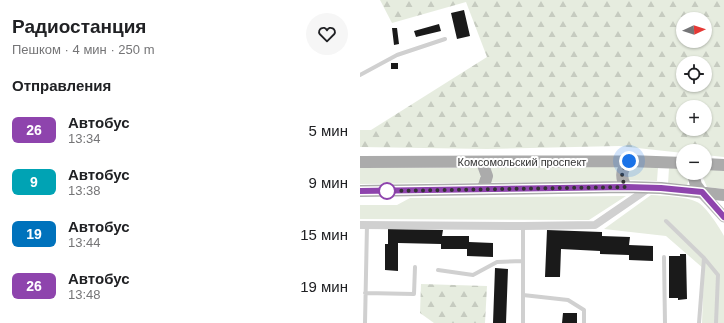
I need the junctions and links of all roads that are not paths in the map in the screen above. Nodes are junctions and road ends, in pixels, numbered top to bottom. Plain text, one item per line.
1 (446, 39) dead end
2 (360, 75) edge
3 (629, 161) junction
4 (360, 162) edge
5 (482, 162) junction
6 (676, 163) edge
7 (712, 164) edge
8 (724, 165) edge
9 (695, 180) edge
10 (626, 187) junction
11 (650, 188) junction
12 (483, 189) junction
13 (360, 191) edge
14 (702, 192) junction
15 (724, 195) edge
16 (724, 217) edge
17 (666, 221) dead end
18 (363, 225) edge
19 (523, 226) junction
20 (664, 257) dead end
21 (704, 258) junction
22 (523, 261) junction
23 (415, 267) dead end
24 (438, 270) dead end
25 (360, 274) edge
26 (366, 274) junction
27 (365, 293) junction
28 (523, 295) junction
29 (365, 323) edge
30 (523, 323) edge
31 (584, 323) edge
32 (665, 323) edge
33 (699, 323) edge
34 (716, 323) edge

1 - 2 lane
3 - 5 main road, Комсомольский проспект
3 - 6 main road, Комсомольский проспект
3 - 10 main road
4 - 5 main road, Комсомольский проспект
5 - 12 main road
7 - 8 main road
9 - 14 main road
10 - 11 main road
10 - 12 main road
11 - 14 main road
11 - 19 street
12 - 13 main road
14 - 15 main road
14 - 16 main road
17 - 21 lane
18 - 19 street
18 - 26 lane
19 - 22 lane
20 - 32 lane
21 - 33 lane
21 - 34 lane
22 - 24 lane
22 - 28 lane
23 - 27 lane
25 - 26 lane
26 - 27 lane
27 - 29 lane
28 - 30 lane
28 - 31 lane

